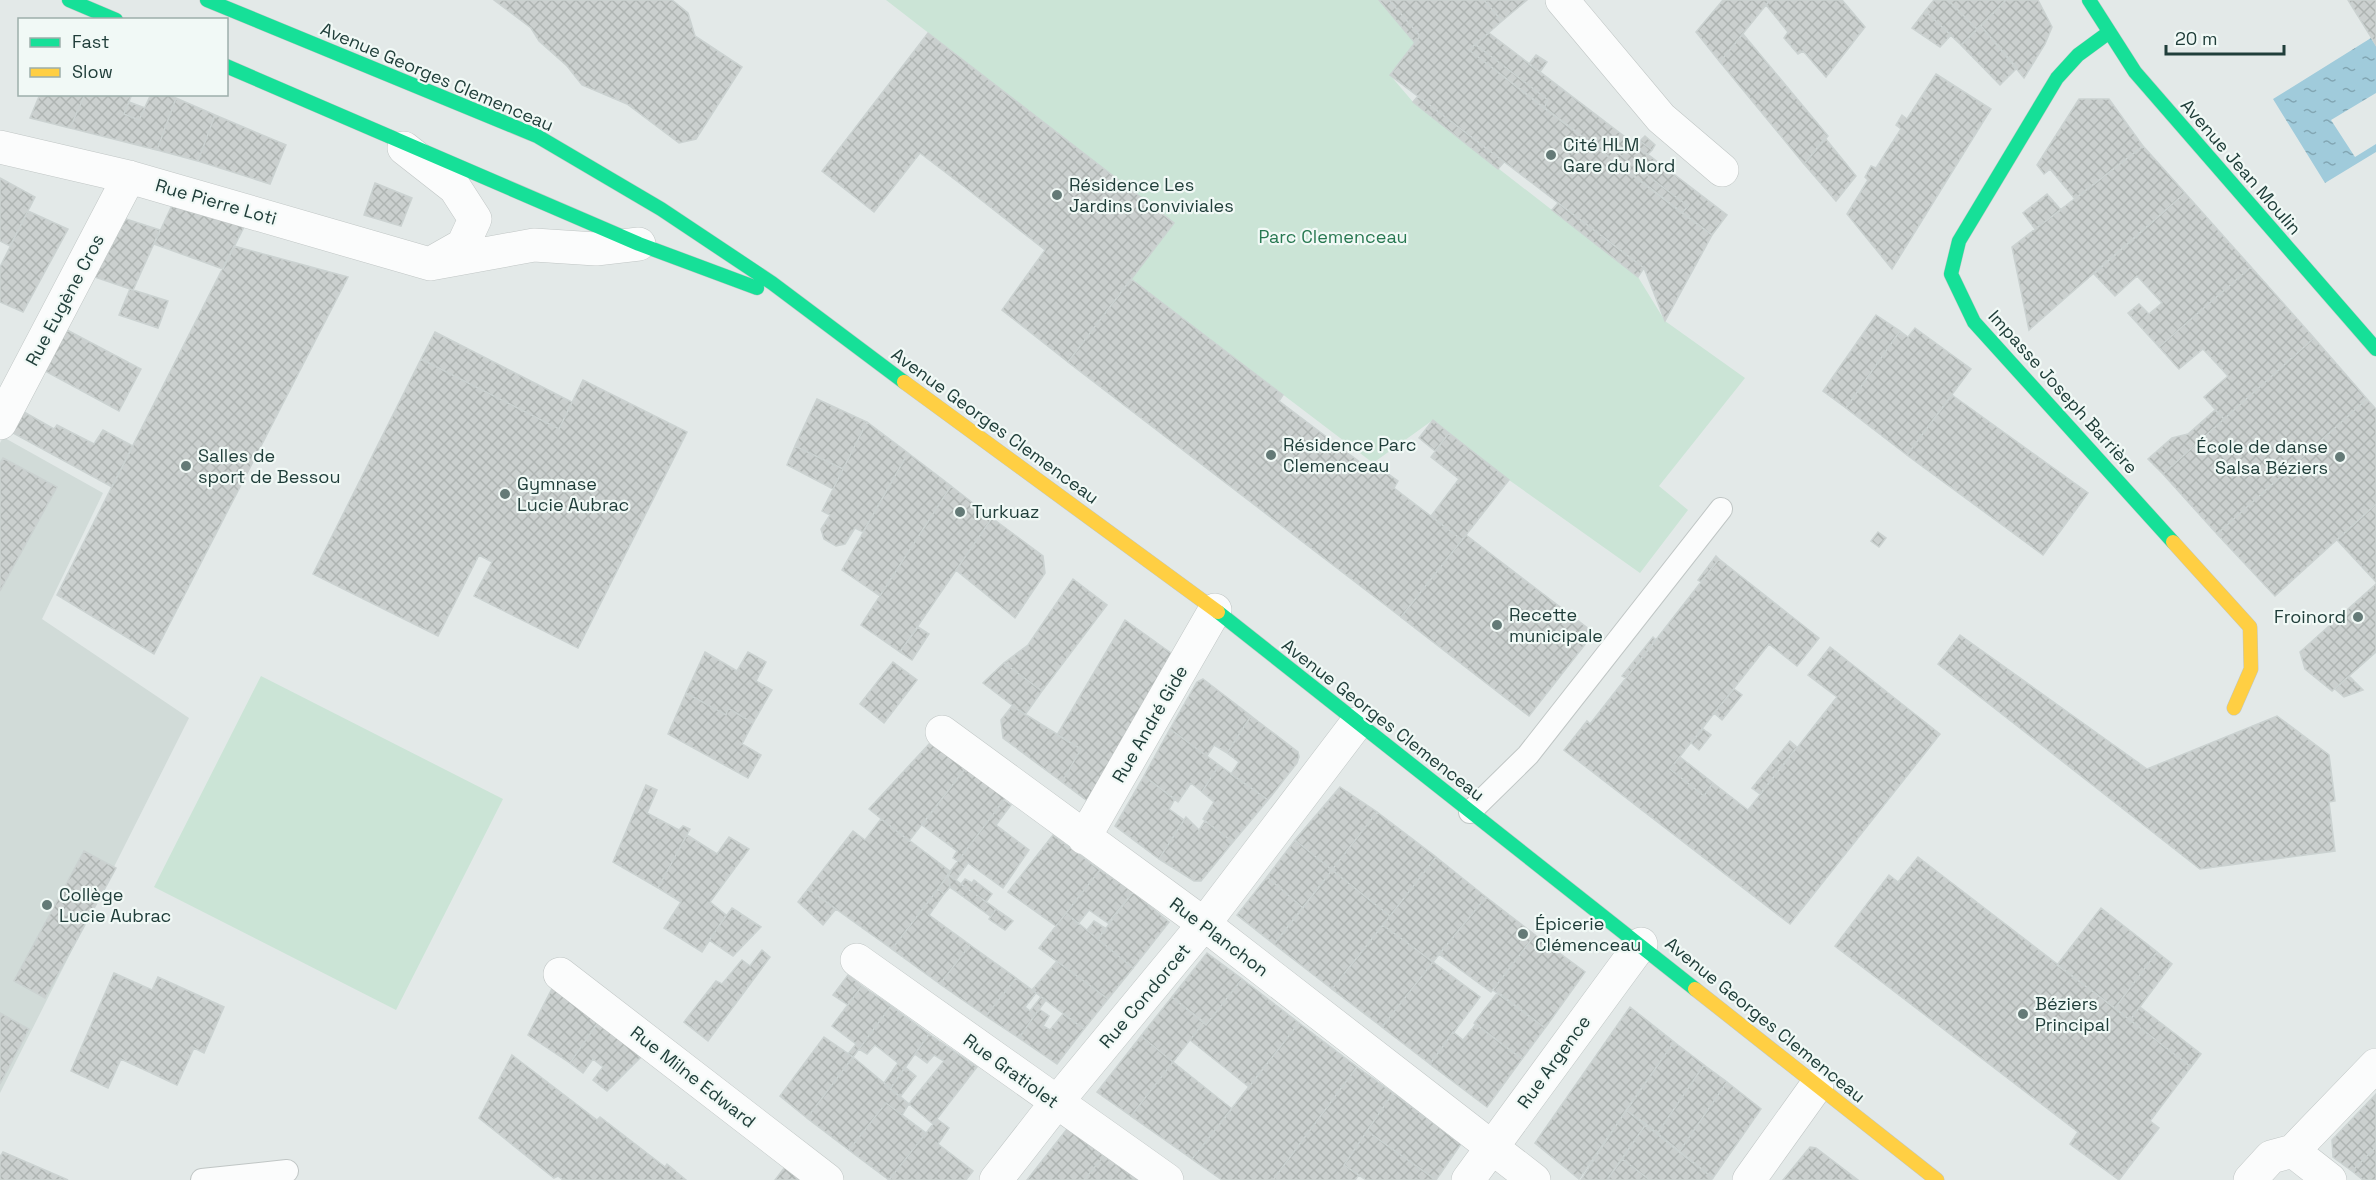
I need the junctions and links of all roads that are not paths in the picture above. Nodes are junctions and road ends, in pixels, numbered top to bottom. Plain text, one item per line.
1 (69, 0) edge
2 (207, 0) edge
3 (1562, 0) edge
4 (2089, 0) edge
5 (111, 18) edge
6 (2108, 33) junction
7 (228, 67) edge
8 (383, 133) junction
9 (0, 147) edge
10 (1722, 170) dead end
11 (129, 177) junction
12 (639, 244) junction
13 (430, 264) junction
14 (795, 303) junction
15 (2376, 349) edge
16 (0, 423) edge
17 (1721, 509) dead end
18 (1215, 610) junction
19 (2234, 708) dead end
20 (1356, 724) junction
21 (942, 732) dead end
22 (1470, 812) junction
23 (1084, 837) junction
24 (1204, 924) junction
25 (1641, 944) junction
26 (857, 960) dead end
27 (560, 974) dead end
28 (2376, 1065) edge
29 (1817, 1085) junction
30 (1056, 1103) junction
31 (1491, 1147) junction
32 (2293, 1151) junction
33 (287, 1171) dead end
34 (202, 1180) edge
35 (827, 1180) edge
36 (996, 1180) edge
37 (1167, 1180) edge
38 (1468, 1180) edge
39 (1534, 1180) edge
40 (1749, 1180) edge
41 (1937, 1180) edge
42 (2250, 1180) edge
43 (2330, 1180) edge

1 - 5 main road
2 - 14 main road, Avenue Georges Clemenceau
3 - 10 street
4 - 6 main road, Avenue Jean Moulin
6 - 15 main road, Avenue Jean Moulin
6 - 19 main road, Impasse Joseph Barrière
7 - 8 main road, Avenue Georges Clemenceau
8 - 12 main road, Avenue Georges Clemenceau
8 - 13 street
9 - 11 street, Rue Pierre Loti
11 - 13 street, Rue Pierre Loti
11 - 16 street, Rue Eugène Cros
12 - 13 street, Rue Pierre Loti
12 - 14 main road, Avenue Georges Clemenceau
14 - 18 main road, Avenue Georges Clemenceau
17 - 22 lane
18 - 20 main road, Avenue Georges Clemenceau
18 - 23 street, Rue André Gide
20 - 22 main road, Avenue Georges Clemenceau
20 - 24 street, Rue Condorcet
21 - 23 street, Rue Planchon
22 - 25 main road, Avenue Georges Clemenceau
23 - 24 street, Rue Planchon
24 - 30 street, Rue Condorcet
24 - 31 street, Rue Planchon
25 - 29 main road, Avenue Georges Clemenceau
25 - 31 street, Rue Argence
26 - 30 street, Rue Gratiolet
27 - 35 street, Rue Milne Edward
28 - 32 street
29 - 40 street
29 - 41 main road, Avenue Georges Clemenceau
30 - 36 street, Rue Condorcet
30 - 37 street, Rue Gratiolet
31 - 38 street, Rue Argence
31 - 39 street, Rue Planchon
32 - 42 street
32 - 43 street
33 - 34 lane

